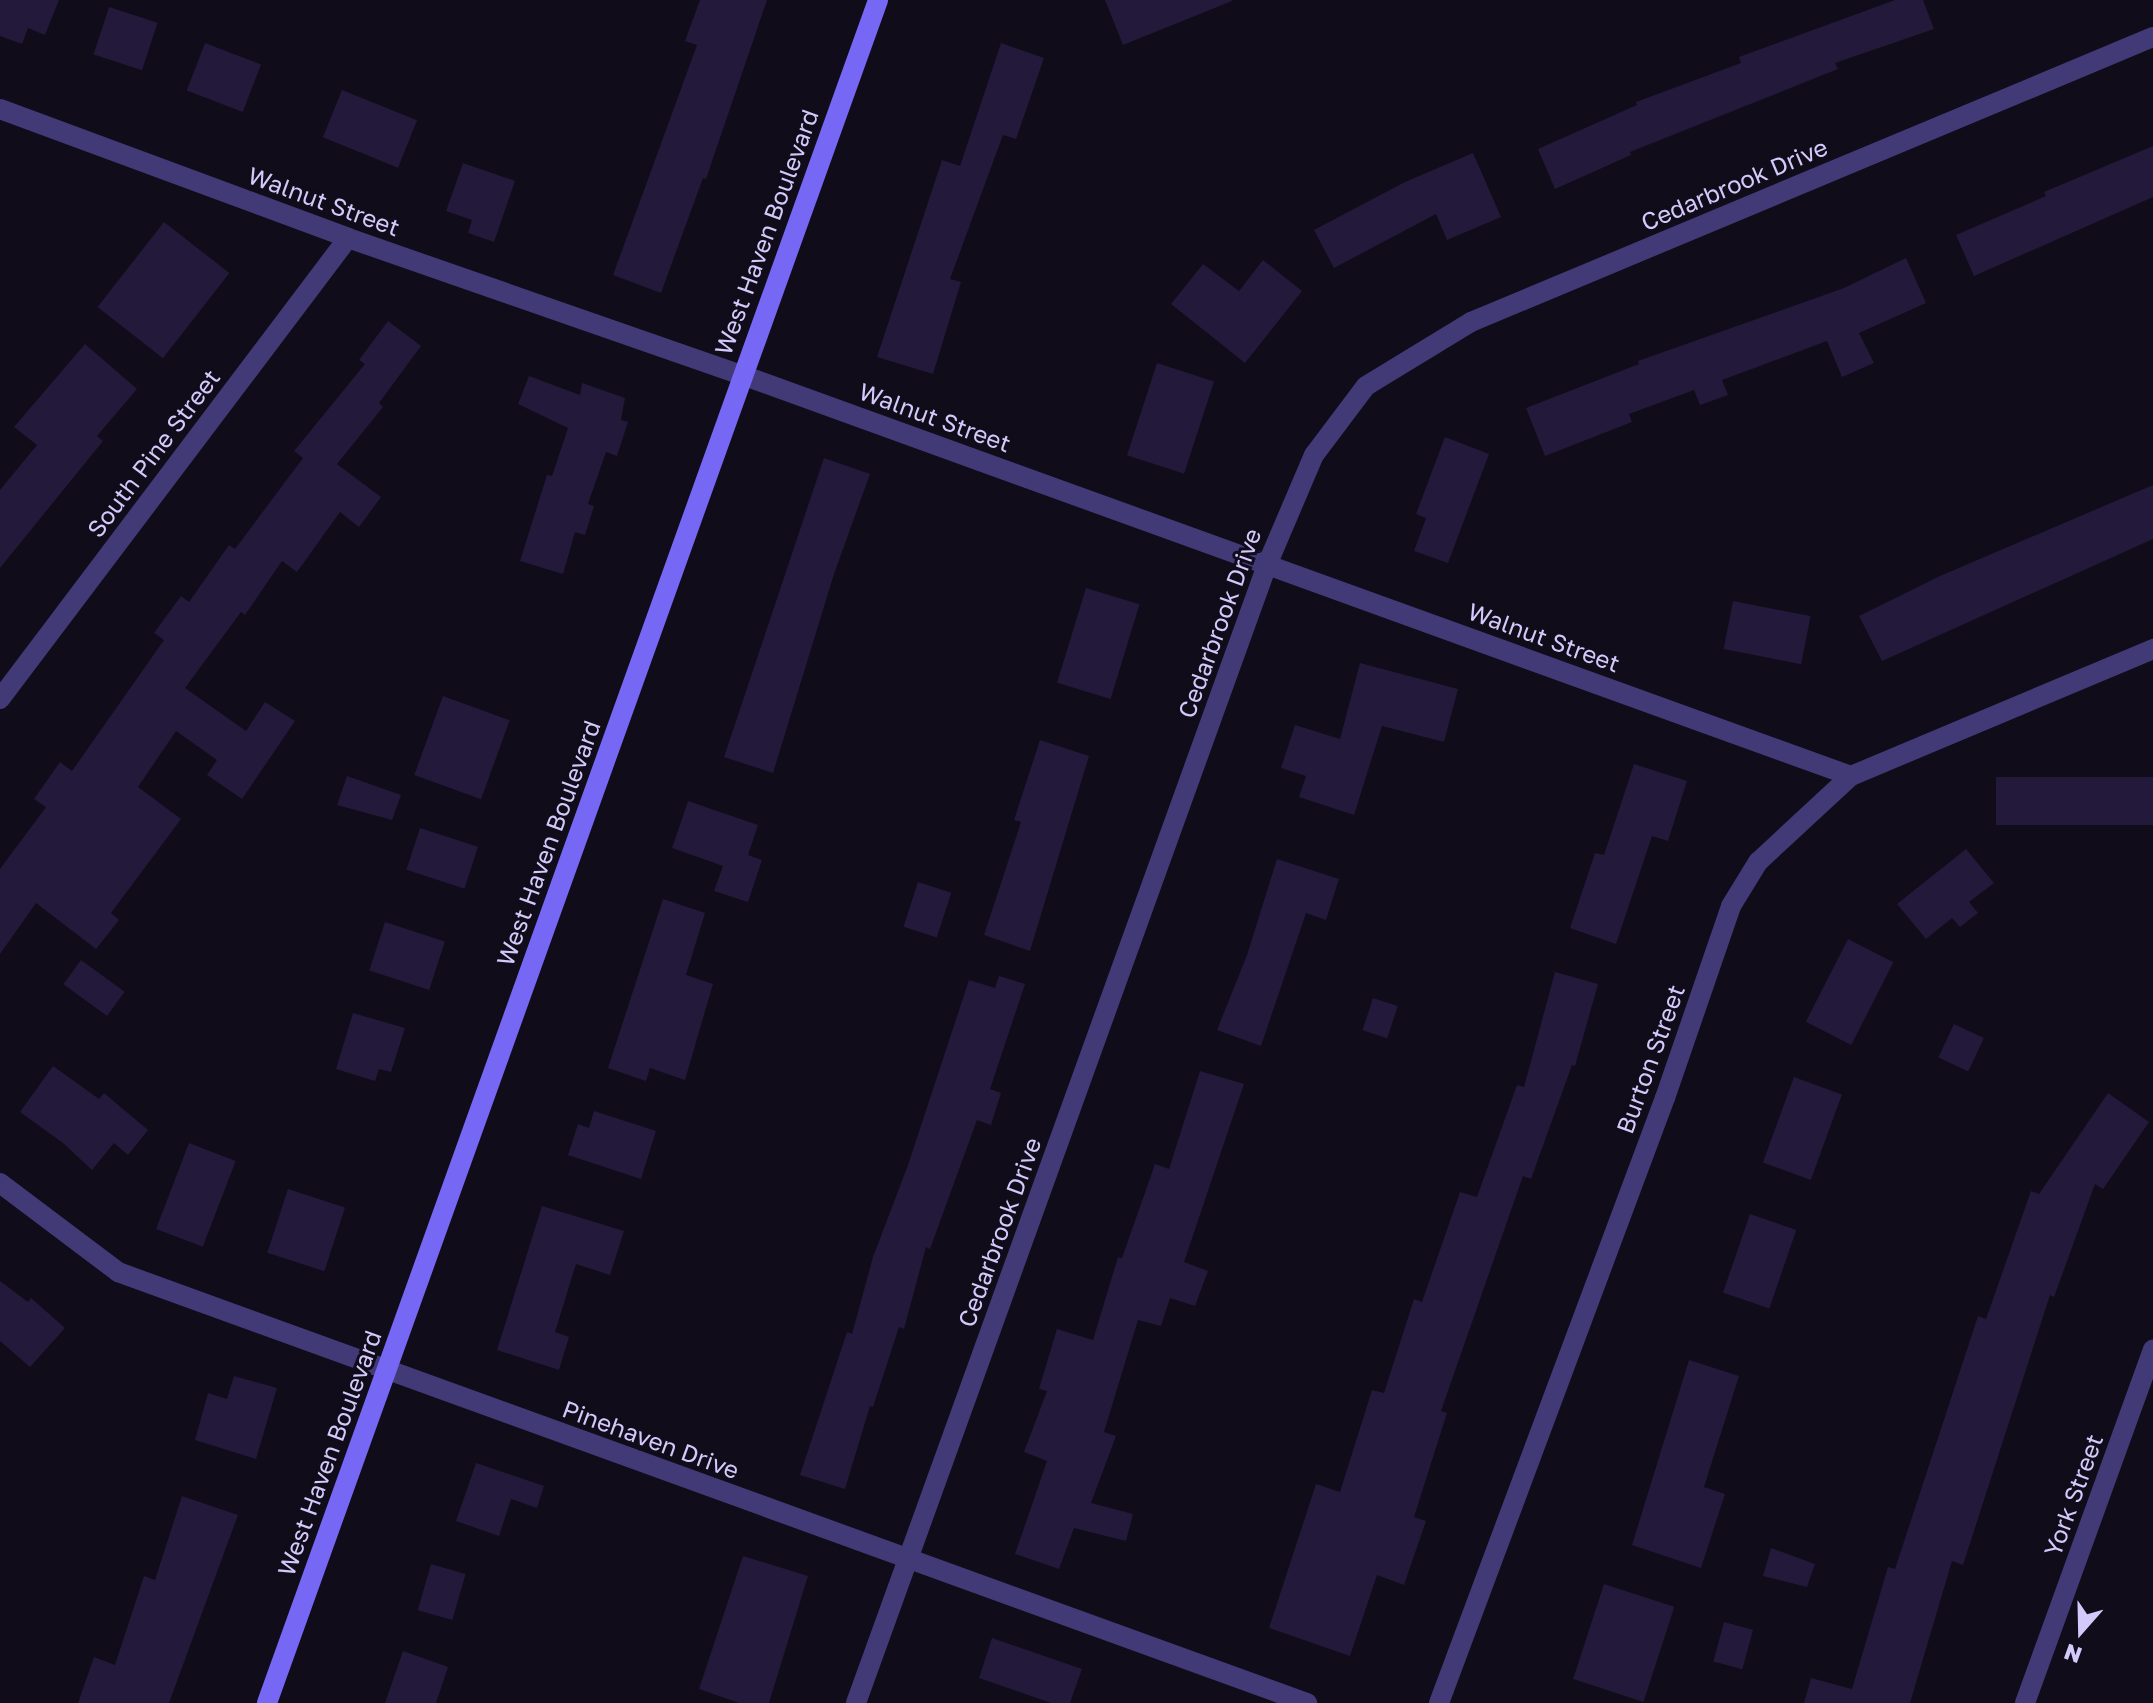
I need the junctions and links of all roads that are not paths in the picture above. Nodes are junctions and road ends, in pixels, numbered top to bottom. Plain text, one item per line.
1 (878, 0) edge
2 (2153, 37) edge
3 (0, 109) edge
4 (348, 238) junction
5 (742, 375) junction
6 (1267, 565) junction
7 (2153, 649) edge
8 (0, 699) edge
9 (1851, 776) junction
10 (0, 1183) edge
11 (2153, 1349) edge
12 (387, 1370) junction
13 (908, 1560) junction
14 (267, 1703) edge
15 (856, 1703) edge
16 (1307, 1703) edge
17 (1439, 1703) edge
18 (2025, 1703) edge

1 - 5 street, West Haven Boulevard
2 - 6 street, Cedarbrook Drive
3 - 4 street, Walnut Street
4 - 5 street, Walnut Street
4 - 8 street, South Pine Street
5 - 6 street, Walnut Street
5 - 12 street, West Haven Boulevard
6 - 9 street, Walnut Street
6 - 13 street, Cedarbrook Drive
7 - 9 street, Burton Street
9 - 17 street, Burton Street
10 - 12 street, Pinehaven Drive
11 - 18 street, York Street
12 - 13 street, Pinehaven Drive
12 - 14 street, West Haven Boulevard
13 - 15 street, Cedarbrook Drive
13 - 16 street, Pinehaven Drive

